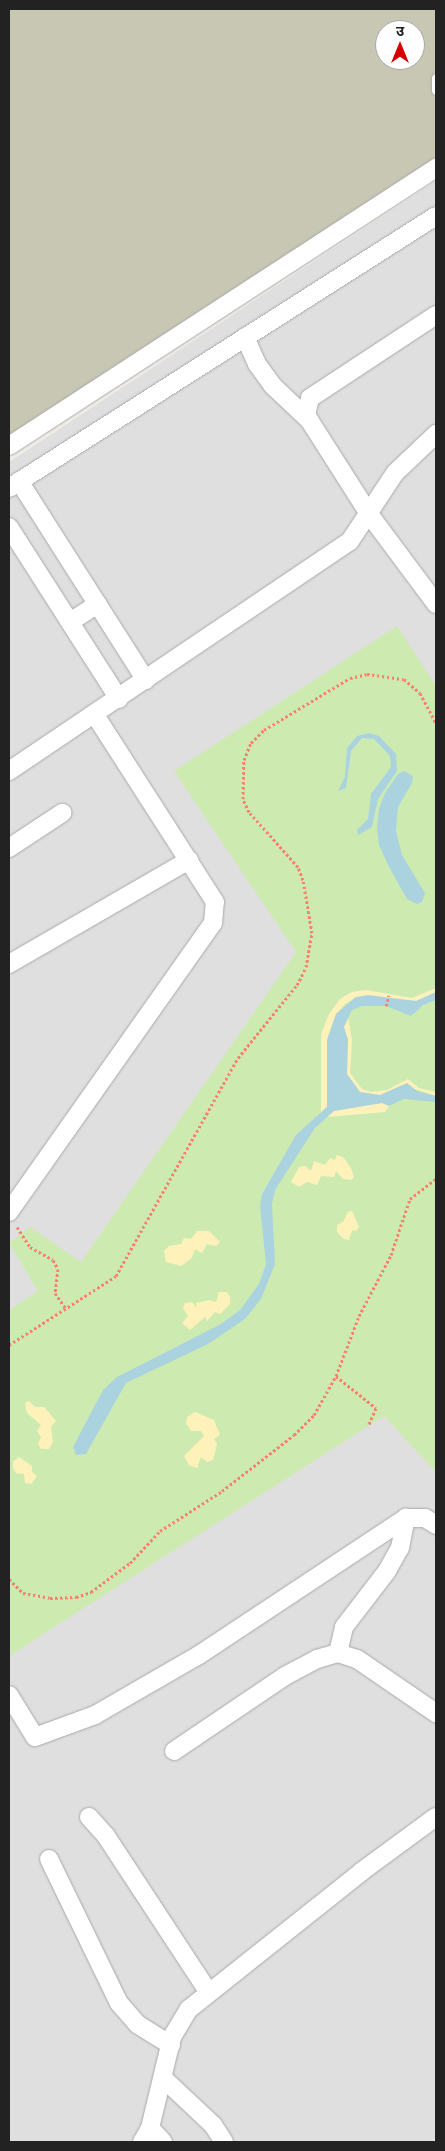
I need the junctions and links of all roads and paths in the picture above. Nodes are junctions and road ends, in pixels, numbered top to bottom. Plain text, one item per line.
1 (436, 78) edge
2 (436, 90) edge
3 (436, 168) edge
4 (436, 216) edge
5 (436, 316) edge
6 (245, 337) junction
7 (310, 421) junction
8 (436, 434) edge
9 (9, 446) edge
10 (14, 484) edge
11 (369, 514) junction
12 (9, 527) edge
13 (98, 604) junction
14 (436, 604) edge
15 (70, 622) junction
16 (146, 680) junction
17 (119, 699) junction
18 (95, 715) junction
19 (436, 722) edge
20 (9, 771) edge
21 (62, 813) dead end
22 (9, 848) edge
23 (189, 860) junction
24 (9, 964) edge
25 (389, 995) dead end
26 (386, 1006) dead end
27 (436, 1179) edge
28 (11, 1216) edge
29 (66, 1309) junction
30 (9, 1345) edge
31 (336, 1376) junction
32 (368, 1426) dead end
33 (406, 1518) junction
34 (436, 1525) edge
35 (9, 1579) edge
36 (338, 1653) junction
37 (9, 1696) edge
38 (436, 1713) edge
39 (174, 1751) dead end
40 (89, 1817) dead end
41 (436, 1817) edge
42 (49, 1859) dead end
43 (208, 1991) junction
44 (171, 2045) junction
45 (164, 2079) junction
46 (146, 2135) edge
47 (163, 2142) edge
48 (224, 2142) edge

1 - 2 lane
3 - 9 street
4 - 6 street
5 - 7 street
6 - 7 street
6 - 10 street
7 - 11 street
8 - 11 street
10 - 13 street
11 - 14 street
11 - 16 street
12 - 15 street
13 - 15 street
13 - 16 street
15 - 17 street
16 - 17 street
17 - 18 street
18 - 20 street
18 - 23 street
19 - 29 path
21 - 22 street
23 - 24 street
23 - 28 street
25 - 26 path
27 - 31 path
28 - 29 path
29 - 30 path
31 - 32 path
31 - 35 path
33 - 34 street
33 - 36 street
33 - 37 street
36 - 38 street
36 - 39 street
40 - 43 street
41 - 43 street
42 - 44 street
43 - 44 street
44 - 45 street
45 - 46 street
45 - 48 street
46 - 47 street

